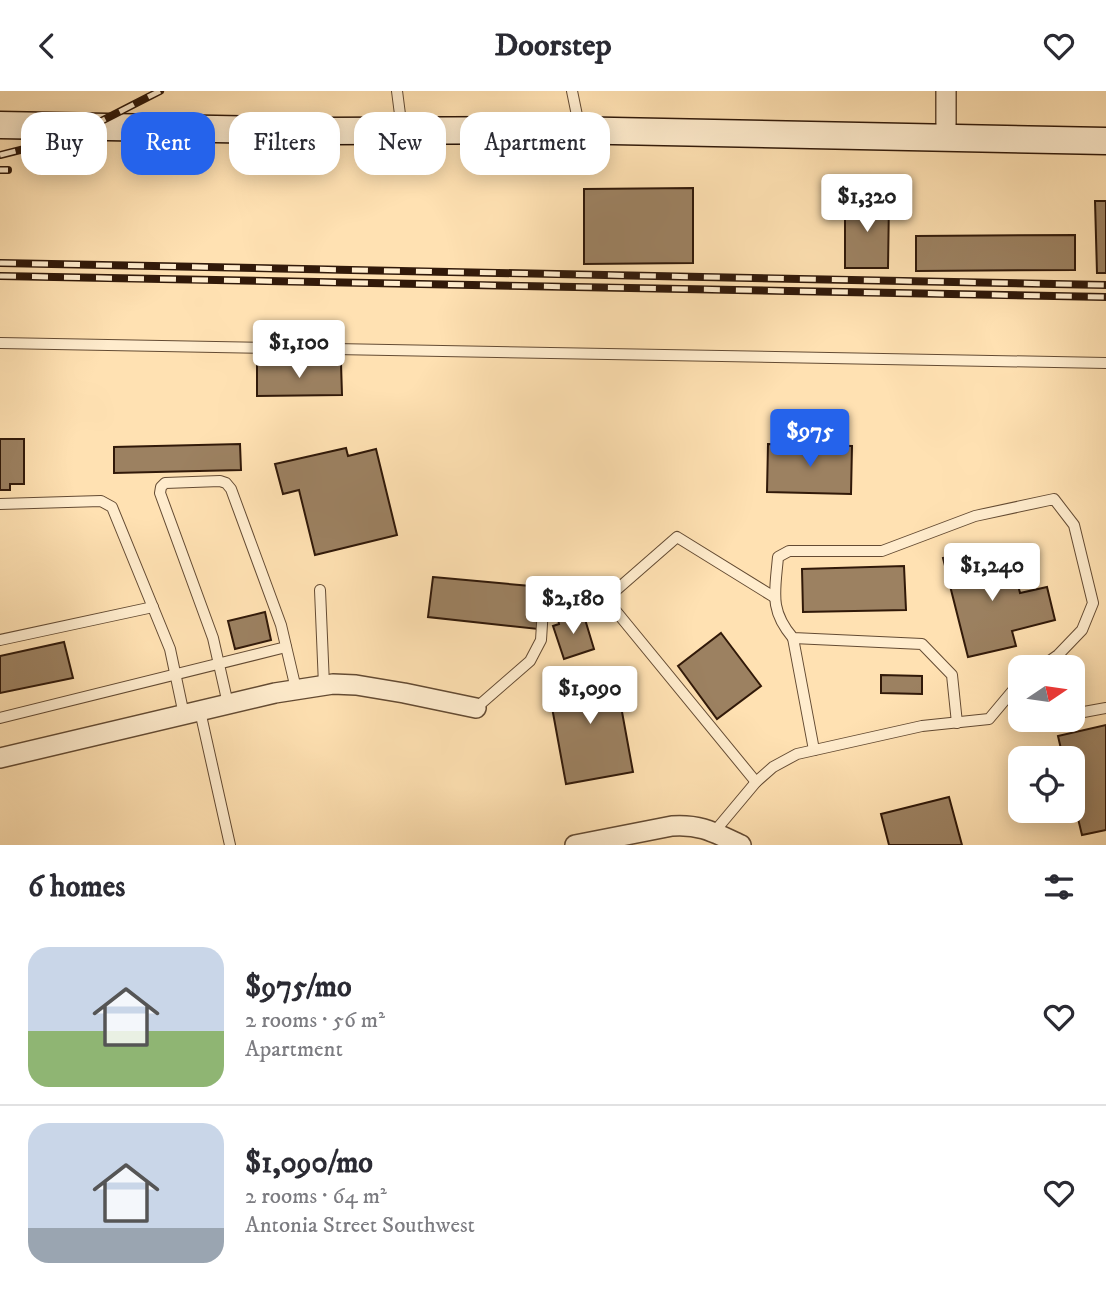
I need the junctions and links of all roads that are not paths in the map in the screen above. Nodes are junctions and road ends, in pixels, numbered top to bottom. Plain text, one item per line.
1 (397, 91) edge
2 (572, 91) edge
3 (946, 91) edge
4 (400, 112) edge
5 (576, 112) edge
6 (0, 125) edge
7 (354, 129) edge
8 (610, 132) edge
9 (946, 138) junction
10 (1106, 141) edge
11 (0, 343) edge
12 (1106, 363) edge
13 (0, 504) edge
14 (320, 590) dead end
15 (774, 597) junction
16 (153, 607) junction
17 (543, 608) dead end
18 (793, 638) junction
19 (0, 640) edge
20 (286, 647) junction
21 (1058, 655) edge
22 (219, 663) junction
23 (175, 674) junction
24 (324, 685) junction
25 (296, 689) junction
26 (1008, 696) edge
27 (228, 704) junction
28 (476, 708) joint
29 (1106, 708) edge
30 (1085, 712) edge
31 (192, 713) junction
32 (0, 719) edge
33 (957, 723) junction
34 (814, 750) junction
35 (0, 758) edge
36 (756, 782) junction
37 (715, 831) junction
38 (230, 845) edge
39 (575, 845) edge
40 (741, 845) edge

1 - 4 lane
2 - 5 lane
3 - 9 street
6 - 7 street
8 - 9 street
9 - 10 street
11 - 12 lane
13 - 16 lane
14 - 24 lane
15 - 18 lane
15 - 21 lane
15 - 36 lane
16 - 19 lane
16 - 23 lane
17 - 28 lane
18 - 33 lane
18 - 34 lane
20 - 22 lane
20 - 22 lane
20 - 25 lane
22 - 23 lane
22 - 27 lane
23 - 31 lane
23 - 32 lane
24 - 25 street
24 - 28 street
25 - 27 street
26 - 33 lane
27 - 31 street
29 - 30 lane
31 - 35 street
31 - 38 lane
33 - 34 lane
34 - 36 lane
36 - 37 lane
37 - 39 street
37 - 40 street

